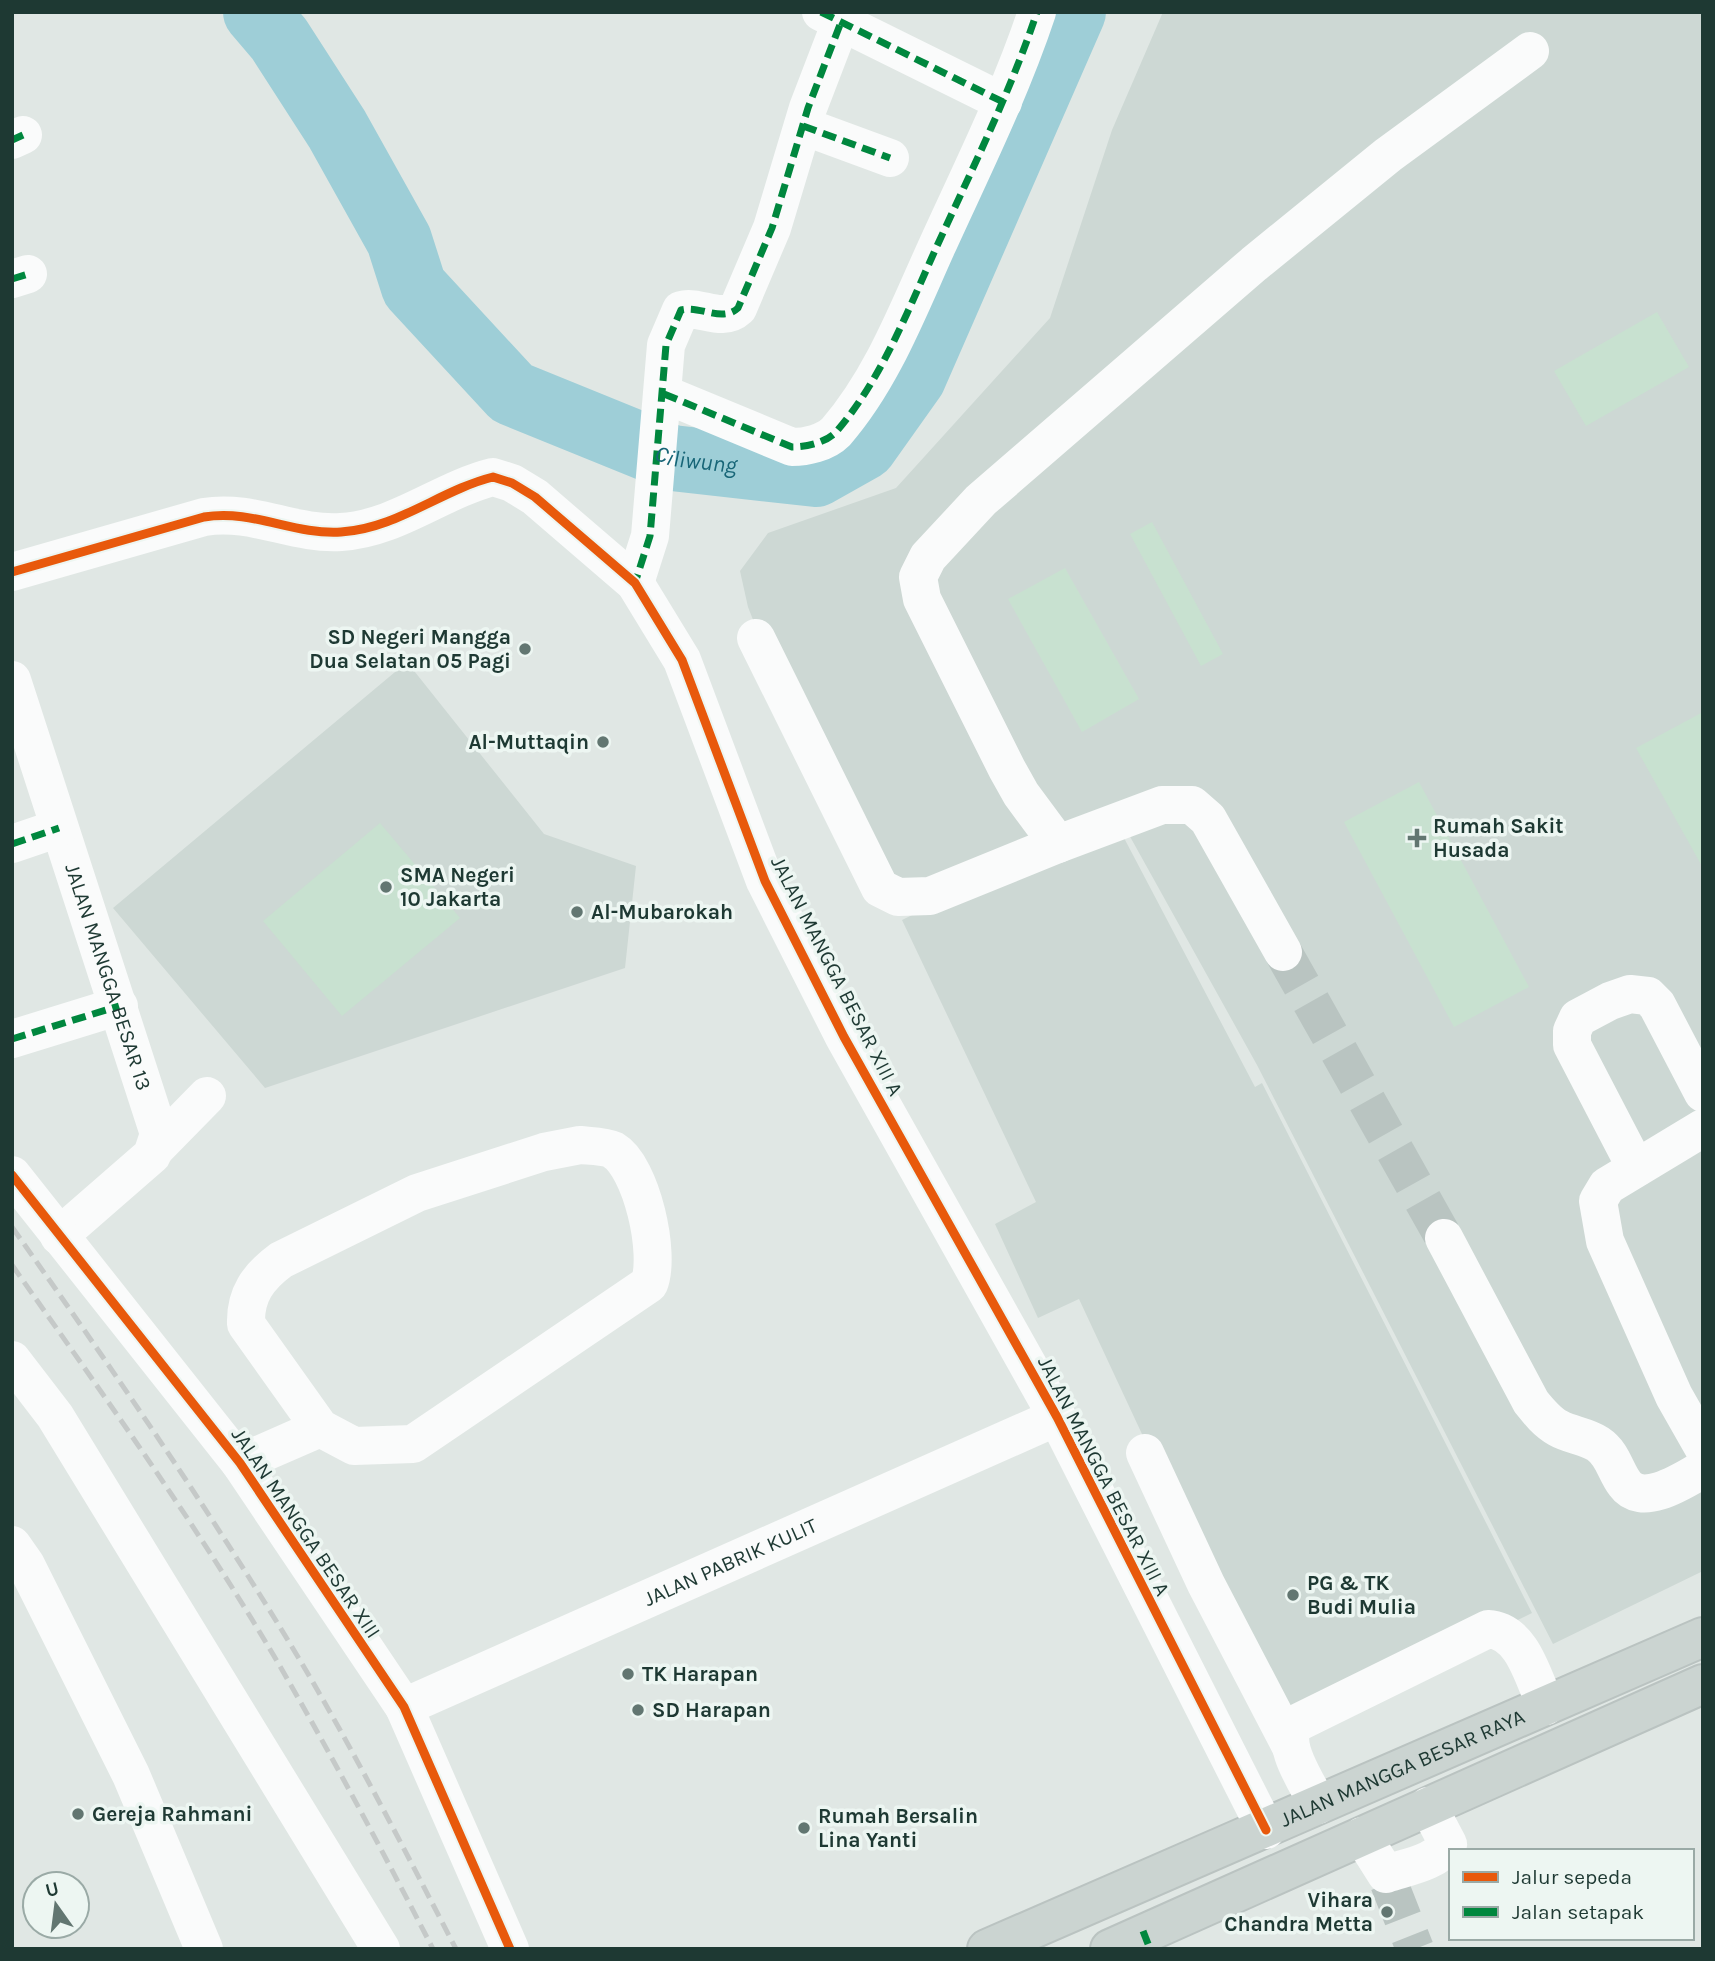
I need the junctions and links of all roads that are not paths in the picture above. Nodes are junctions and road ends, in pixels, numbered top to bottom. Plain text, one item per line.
1 (1037, 12) edge
2 (831, 17) edge
3 (1530, 51) dead end
4 (1003, 102) junction
5 (803, 126) junction
6 (890, 158) dead end
7 (664, 396) junction
8 (12, 572) edge
9 (635, 583) junction
10 (756, 638) dead end
11 (12, 680) edge
12 (59, 828) junction
13 (12, 844) edge
14 (1059, 844) junction
15 (1283, 952) tunnel mouth
16 (119, 1006) junction
17 (12, 1039) edge
18 (1703, 1093) edge
19 (207, 1096) dead end
20 (1703, 1128) edge
21 (157, 1147) junction
22 (1636, 1168) junction
23 (12, 1175) edge
24 (59, 1236) junction
25 (1444, 1238) tunnel mouth
26 (12, 1360) edge
27 (1056, 1417) junction
28 (320, 1428) junction
29 (1145, 1453) dead end
30 (240, 1463) junction
31 (1701, 1471) edge
32 (12, 1545) edge
33 (1703, 1637) edge
34 (1703, 1684) edge
35 (1546, 1706) junction
36 (404, 1707) junction
37 (1290, 1745) junction
38 (1318, 1805) junction
39 (1428, 1806) junction
40 (1266, 1830) junction
41 (1362, 1836) junction
42 (1147, 1940) edge
43 (204, 1949) edge
44 (381, 1949) edge
45 (510, 1949) edge
46 (987, 1949) edge
47 (1110, 1949) edge

1 - 4 street
2 - 4 street
2 - 5 street
3 - 14 street
4 - 7 street
5 - 6 street
5 - 7 street
7 - 9 street
8 - 9 street, JALAN MANGGA BESAR XIII A
9 - 27 street, JALAN MANGGA BESAR XIII A
10 - 14 street
11 - 12 street, JALAN MANGGA BESAR 13
12 - 13 street
12 - 16 street, JALAN MANGGA BESAR 13
14 - 15 street
16 - 17 street
16 - 21 street, JALAN MANGGA BESAR 13
18 - 22 street
19 - 21 street
20 - 22 street
21 - 24 street
22 - 31 street
23 - 24 street, JALAN MANGGA BESAR XIII
24 - 30 street, JALAN MANGGA BESAR XIII
25 - 31 street
26 - 44 street
27 - 36 street, JALAN PABRIK KULIT
27 - 40 street, JALAN MANGGA BESAR XIII A
28 - 28 street
28 - 30 street
29 - 37 street
30 - 36 street, JALAN MANGGA BESAR XIII
32 - 43 street
33 - 35 main road, JALAN MANGGA BESAR RAYA
34 - 39 main road, JALAN MANGGA BESAR RAYA
35 - 37 street
35 - 38 main road, JALAN MANGGA BESAR RAYA
36 - 45 street, JALAN MANGGA BESAR XIII
37 - 38 street
38 - 40 main road, JALAN MANGGA BESAR RAYA
39 - 41 main road, JALAN MANGGA BESAR RAYA
39 - 41 street
40 - 46 main road, JALAN MANGGA BESAR RAYA
41 - 42 main road, JALAN MANGGA BESAR RAYA
42 - 47 main road, JALAN MANGGA BESAR RAYA

